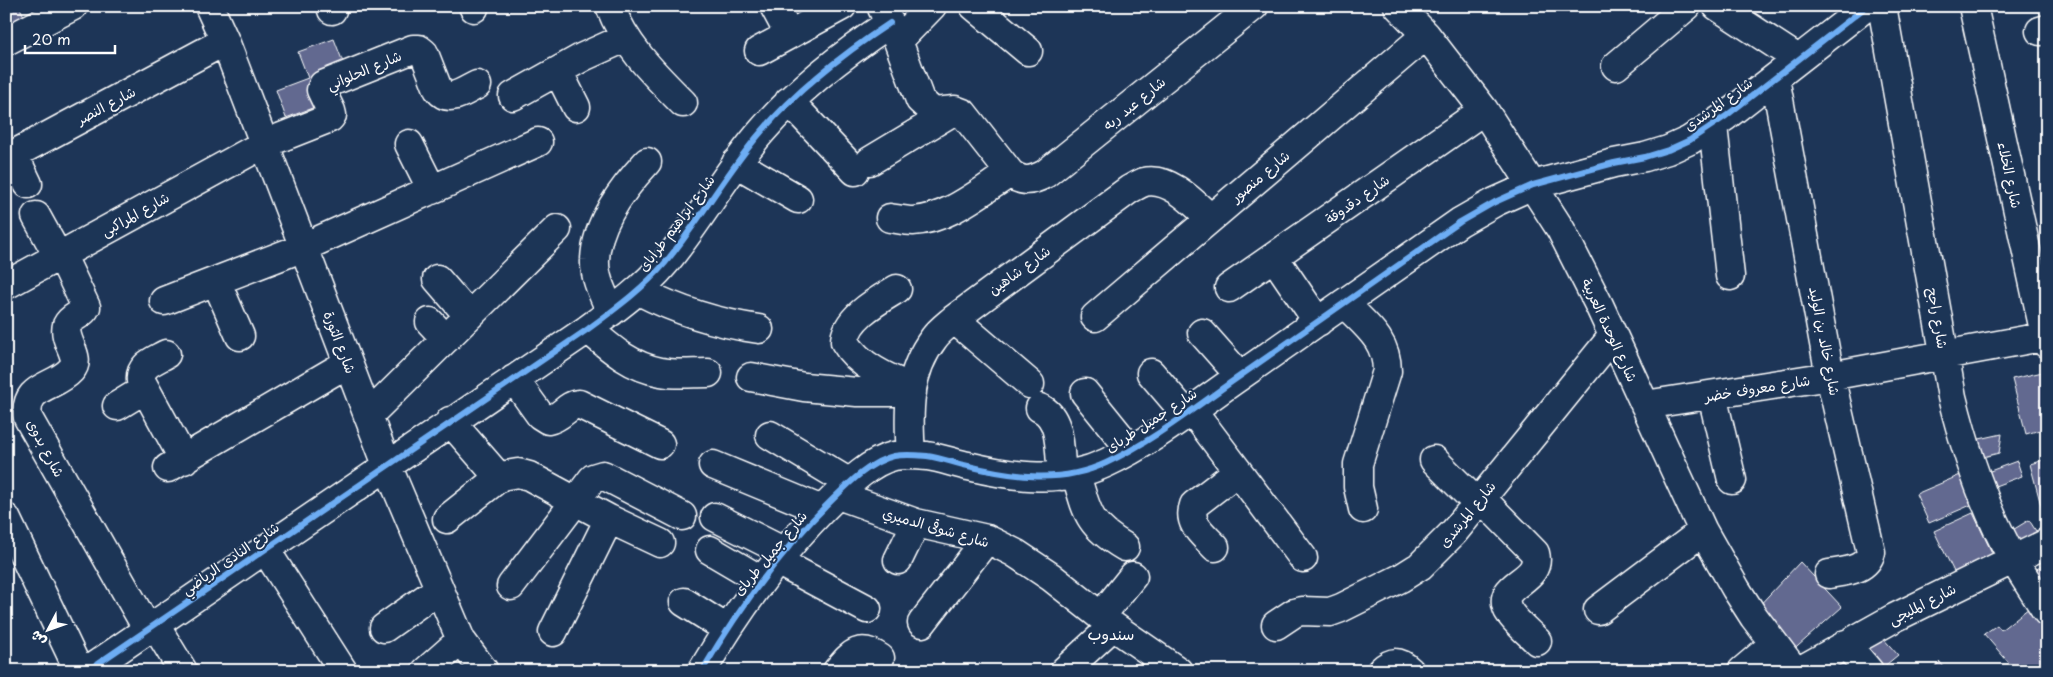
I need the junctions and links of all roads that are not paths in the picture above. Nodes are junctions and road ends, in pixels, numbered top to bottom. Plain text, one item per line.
1 (73, 6) edge
2 (610, 6) edge
3 (774, 6) edge
4 (842, 6) edge
5 (932, 6) edge
6 (974, 6) edge
7 (1254, 6) edge
8 (1398, 6) edge
9 (1686, 6) edge
10 (1717, 6) edge
11 (1866, 6) edge
12 (1882, 6) edge
13 (1973, 6) edge
14 (211, 7) edge
15 (890, 23) edge
16 (789, 34) junction
17 (1426, 35) junction
18 (625, 38) junction
19 (6, 41) edge
20 (225, 41) junction
21 (759, 51) dead end
22 (1028, 51) dead end
23 (1798, 59) junction
24 (1616, 66) dead end
25 (558, 71) junction
26 (1775, 78) junction
27 (477, 85) dead end
28 (514, 96) dead end
29 (789, 102) junction
30 (683, 103) dead end
31 (576, 107) dead end
32 (955, 110) junction
33 (1484, 110) junction
34 (1713, 126) junction
35 (538, 142) dead end
36 (264, 144) junction
37 (409, 144) dead end
38 (647, 162) dead end
39 (736, 163) junction
40 (1010, 173) junction
41 (28, 184) dead end
42 (1533, 185) junction
43 (432, 190) junction
44 (798, 199) dead end
45 (36, 216) dead end
46 (890, 218) dead end
47 (1210, 218) junction
48 (557, 229) dead end
49 (304, 247) junction
50 (59, 255) junction
51 (1274, 257) junction
52 (1730, 276) dead end
53 (437, 279) dead end
54 (216, 281) junction
55 (6, 285) edge
56 (1229, 288) dead end
57 (897, 289) dead end
58 (639, 291) junction
59 (164, 301) dead end
60 (1344, 303) junction
61 (611, 312) junction
62 (469, 316) junction
63 (1095, 317) dead end
64 (954, 319) junction
65 (1318, 322) junction
66 (588, 329) junction
67 (759, 329) dead end
68 (1202, 333) dead end
69 (240, 336) dead end
70 (1613, 336) junction
71 (2046, 339) edge
72 (166, 354) dead end
73 (1944, 355) junction
74 (348, 363) junction
75 (708, 373) dead end
76 (1151, 374) dead end
77 (1240, 376) junction
78 (1830, 376) junction
79 (751, 377) dead end
80 (514, 379) junction
81 (145, 389) junction
82 (912, 390) junction
83 (1085, 393) dead end
84 (1712, 396) junction
85 (1645, 405) junction
86 (117, 406) dead end
87 (1189, 412) junction
88 (368, 416) junction
89 (450, 421) junction
90 (770, 435) dead end
91 (660, 444) dead end
92 (1131, 450) junction
93 (911, 454) junction
94 (1434, 460) dead end
95 (387, 465) junction
96 (713, 465) dead end
97 (1238, 471) junction
98 (1069, 475) junction
99 (501, 476) junction
100 (1732, 480) dead end
101 (837, 496) junction
102 (1479, 500) junction
103 (574, 501) junction
104 (1363, 510) dead end
105 (682, 516) dead end
106 (715, 517) dead end
107 (6, 518) edge
108 (447, 519) dead end
109 (609, 519) junction
110 (916, 523) junction
111 (1703, 531) junction
112 (987, 539) junction
113 (2047, 542) edge
114 (660, 543) dead end
115 (1125, 547) dead end
116 (1215, 547) dead end
117 (265, 548) junction
118 (710, 550) dead end
119 (1303, 558) dead end
120 (2013, 558) junction
121 (898, 560) dead end
122 (774, 564) junction
123 (1829, 574) dead end
124 (1132, 576) dead end
125 (511, 586) dead end
126 (439, 589) junction
127 (684, 602) dead end
128 (867, 609) dead end
129 (1598, 610) dead end
130 (2047, 612) edge
131 (1107, 621) junction
132 (922, 623) dead end
133 (1276, 625) dead end
134 (151, 628) junction
135 (384, 628) dead end
136 (727, 629) junction
137 (553, 632) dead end
138 (461, 640) junction
139 (1537, 641) dead end
140 (1774, 644) junction
141 (1846, 644) junction
142 (880, 658) dead end
143 (79, 671) edge
144 (87, 671) edge
145 (184, 671) edge
146 (343, 671) edge
147 (426, 671) edge
148 (484, 671) edge
149 (702, 671) edge
150 (836, 671) edge
151 (1064, 671) edge
152 (1178, 671) edge
153 (1380, 671) edge
154 (1410, 671) edge
155 (1742, 671) edge
156 (1795, 671) edge
157 (1799, 671) edge
158 (1869, 671) edge

1 - 19 street
2 - 18 street
3 - 16 street
4 - 16 street
5 - 15 street, شارع ابراهيم طراباى
6 - 22 street
7 - 40 street, شارع عبد ربه
8 - 17 street, شارع الوحدة العربية
9 - 24 street
10 - 23 street
11 - 23 street, شارع المرشدى
12 - 73 street, شارع راجح
13 - 71 street, شارع الخلاء
14 - 20 street, شارع الثورة
15 - 29 street, شارع ابراهيم طراباى
15 - 32 street
16 - 21 street
17 - 33 street, شارع الوحدة العربية
17 - 47 street, شارع منصور
18 - 25 street
18 - 30 street
20 - 36 street, شارع الثورة
20 - 41 street, شارع النصر
23 - 26 street, شارع المرشدى
25 - 28 street
25 - 31 street
26 - 34 street, شارع المرشدى
26 - 78 street, شارع خالد بن الوليد
27 - 36 street, شارع الحلواني
29 - 32 street
29 - 39 street, شارع ابراهيم طراباى
32 - 40 street
33 - 42 street, شارع الوحدة العربية
33 - 51 street, شارع دقدوقة
34 - 42 street, شارع المرشدى
34 - 52 street
35 - 43 street
36 - 49 street, شارع الثورة
36 - 50 street, شارع المراكبى
37 - 43 street
38 - 61 street
39 - 44 street
39 - 58 street, شارع ابراهيم طراباى
40 - 46 street
42 - 60 street, شارع جميل طرباى
42 - 70 street, شارع الوحدة العربية
43 - 49 street
45 - 50 street
47 - 63 street, شارع منصور
47 - 64 street, شارع شاهين
48 - 62 street
49 - 54 street
49 - 74 street, شارع الثورة
50 - 55 street, شارع المراكبى
50 - 134 street, شارع بدوى
51 - 56 street, شارع دقدوقة
51 - 65 street
53 - 62 street
54 - 59 street
54 - 69 street
57 - 82 street
58 - 61 street, شارع ابراهيم طراباى
58 - 67 street
60 - 65 street, شارع جميل طرباى
60 - 104 street
61 - 66 street, شارع ابراهيم طراباى
62 - 88 street
64 - 82 street, شارع شاهين
64 - 98 street
65 - 77 street, شارع جميل طرباى
66 - 75 street
66 - 80 street, شارع ابراهيم طراباى
68 - 77 street
70 - 85 street, شارع الوحدة العربية
70 - 102 street, شارع المرشدى
71 - 73 street, شارع معروف خضر
72 - 81 street
73 - 78 street, شارع معروف خضر
73 - 120 street, شارع راجح
74 - 81 street
74 - 88 street, شارع الثورة
76 - 87 street
77 - 87 street, شارع جميل طرباى
78 - 84 street, شارع معروف خضر
78 - 123 street, شارع خالد بن الوليد
79 - 82 street
80 - 89 street, شارع ابراهيم طراباى
80 - 91 street
81 - 86 street
82 - 93 street, شارع شاهين
83 - 92 street
84 - 85 street, شارع معروف خضر
84 - 100 street
85 - 111 street, شارع الوحدة العربية
87 - 92 street, شارع جميل طرباى
87 - 97 street
88 - 95 street, شارع الثورة
89 - 95 street, شارع ابراهيم طراباى
89 - 99 street
90 - 101 street
92 - 98 street, شارع جميل طرباى
93 - 98 street, شارع جميل طرباى
93 - 101 street, شارع جميل طرباى
94 - 102 street
95 - 117 street, شارع النادى الرياضي
95 - 126 street, شارع الثورة
96 - 101 street
97 - 116 street
97 - 119 street
98 - 115 street
99 - 103 street
99 - 108 street
101 - 110 street, شارع شوقى الدميري
101 - 122 street, شارع جميل طرباى
102 - 133 street, شارع المرشدى
102 - 139 street
103 - 105 street
103 - 109 street
103 - 125 street
106 - 122 street
107 - 143 street
109 - 114 street
109 - 137 street
110 - 112 street, شارع شوقى الدميري
110 - 121 street
111 - 129 street
111 - 140 street, شارع الوحدة العربية
112 - 131 street, شارع شوقى الدميري
112 - 132 street
113 - 120 street, شارع المليجى
117 - 134 street, شارع النادى الرياضي
117 - 146 street
118 - 122 street
120 - 130 street, شارع راجح
120 - 141 street, شارع المليجى
122 - 128 street
122 - 136 street, شارع جميل طرباى
124 - 131 street
126 - 135 street
126 - 138 street, شارع الثورة
127 - 136 street
131 - 151 street
131 - 152 street, شارع شوقى الدميري
134 - 144 street, شارع النادى الرياضي
134 - 145 street
136 - 149 street, شارع جميل طرباى
138 - 147 street
138 - 148 street, شارع الثورة
140 - 155 street
140 - 156 street, شارع الوحدة العربية
141 - 157 street, شارع المليجى
141 - 158 street
142 - 150 street
153 - 154 street

